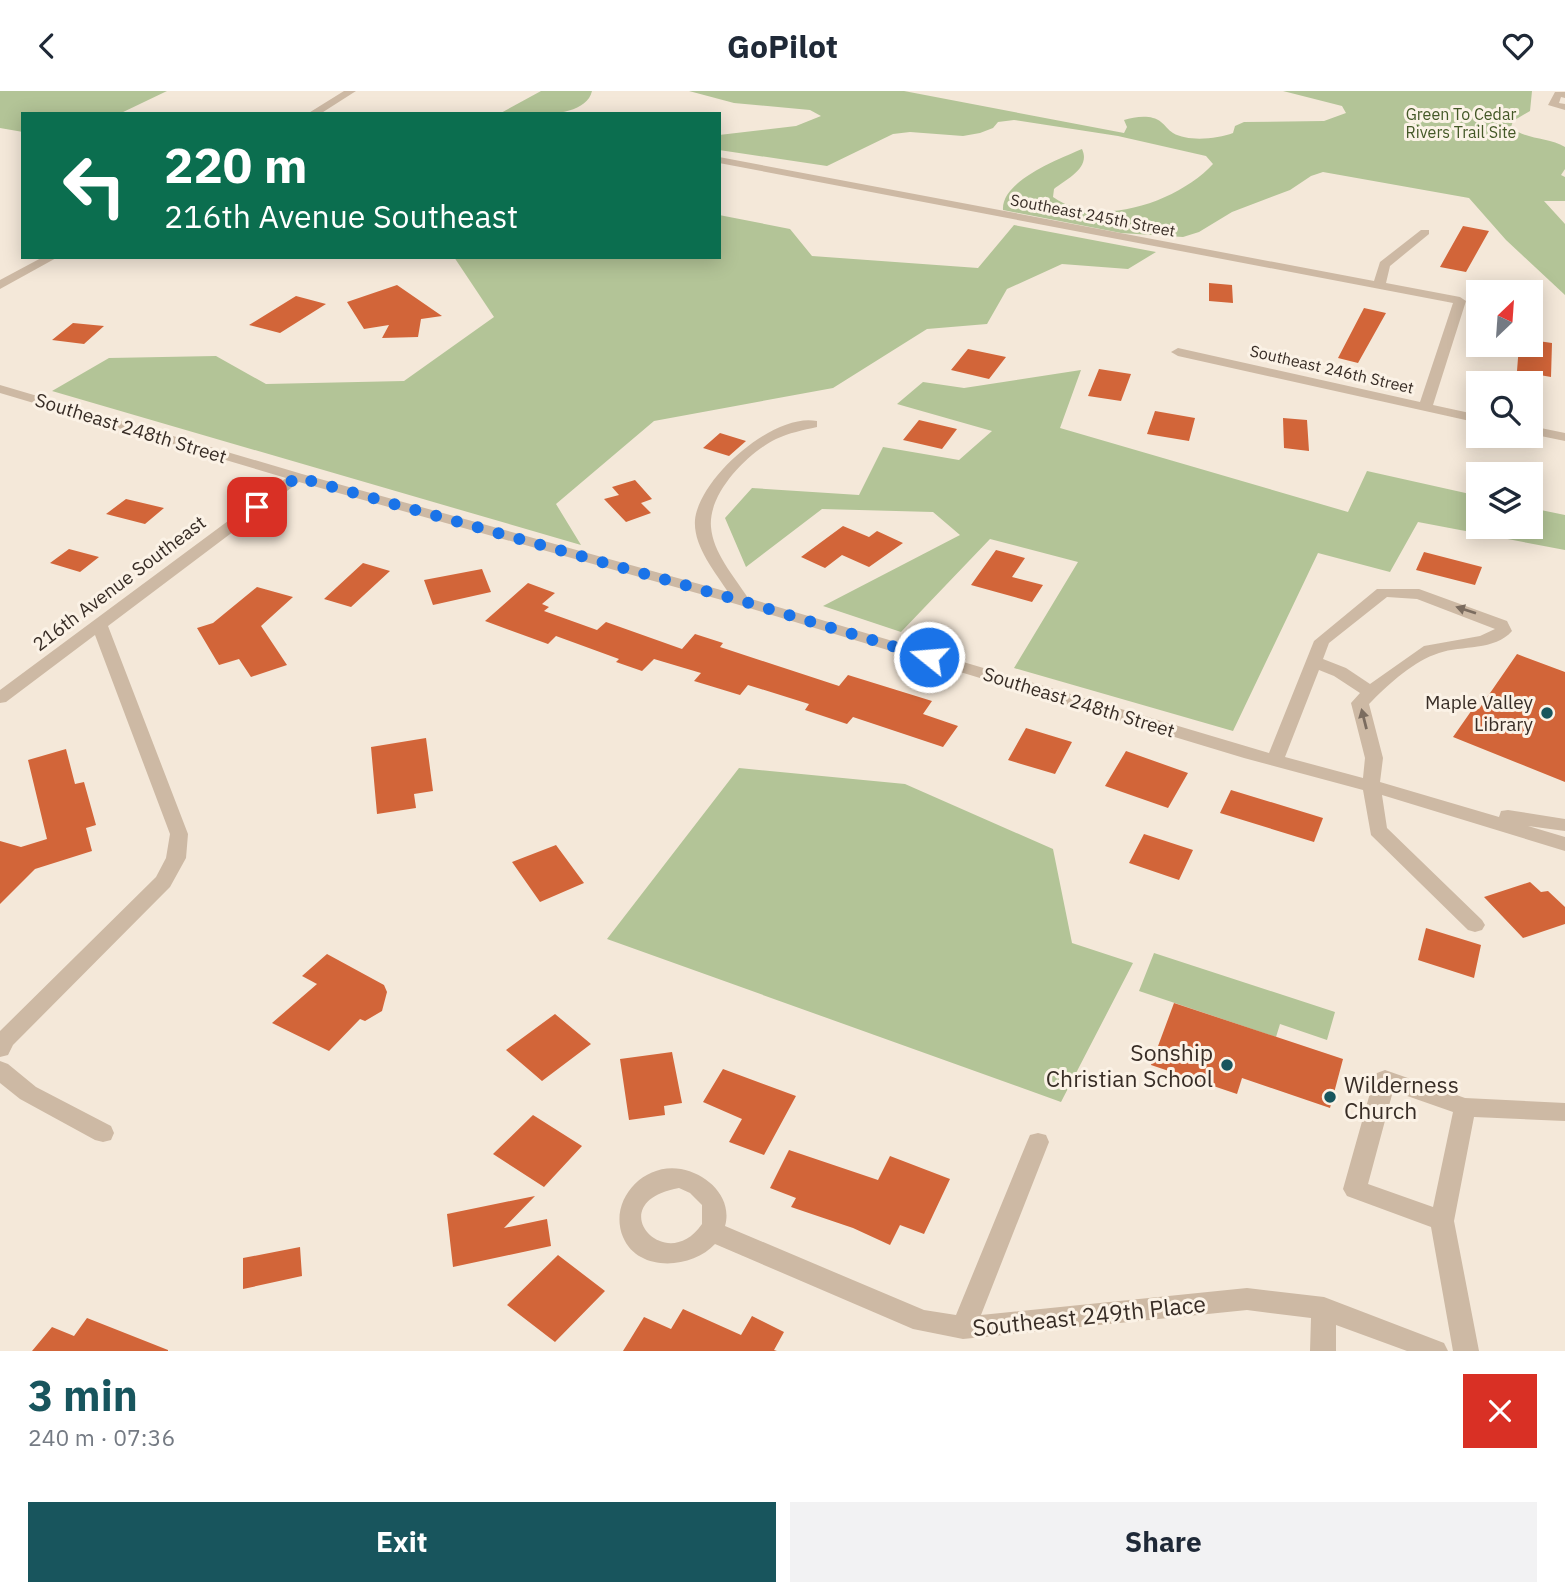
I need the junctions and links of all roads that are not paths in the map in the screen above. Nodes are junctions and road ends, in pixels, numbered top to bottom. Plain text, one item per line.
1 (351, 91) edge
2 (1565, 95) edge
3 (1565, 107) edge
4 (315, 112) edge
5 (721, 160) edge
6 (1425, 232) dead end
7 (48, 259) edge
8 (0, 285) edge
9 (1378, 285) junction
10 (1178, 352) dead end
11 (0, 389) edge
12 (1425, 408) junction
13 (1466, 416) edge
14 (812, 423) dead end
15 (1543, 432) edge
16 (1565, 437) edge
17 (297, 477) junction
18 (742, 601) junction
19 (99, 625) junction
20 (1315, 662) junction
21 (1369, 691) junction
22 (0, 698) edge
23 (1275, 760) junction
24 (1371, 785) junction
25 (1432, 802) junction
26 (1565, 825) edge
27 (1565, 844) edge
28 (1475, 925) dead end
29 (0, 1049) edge
30 (0, 1069) edge
31 (1465, 1107) junction
32 (1565, 1112) edge
33 (103, 1133) dead end
34 (1038, 1142) dead end
35 (1442, 1220) junction
36 (711, 1231) dead end
37 (1324, 1308) junction
38 (962, 1328) junction
39 (1323, 1351) edge
40 (1435, 1351) edge
41 (1466, 1351) edge

1 - 4 street
2 - 3 street
5 - 9 street, Southeast 245th Street
6 - 9 street
7 - 8 street
9 - 12 street, Southeast 245th Street
10 - 12 street, Southeast 246th Street
11 - 17 street, Southeast 248th Street
12 - 13 street, Southeast 246th Street
14 - 18 street
15 - 16 street
17 - 18 street, Southeast 248th Street
17 - 19 street, 216th Avenue Southeast
18 - 23 street, Southeast 248th Street
19 - 22 street, 216th Avenue Southeast
19 - 29 street
20 - 21 street
21 -> 20 street
20 - 23 street
24 -> 21 street
23 - 24 street, Southeast 248th Street
24 - 25 street, Southeast 248th Street
24 - 28 street
25 - 26 street, Southeast 248th Street
25 - 27 street, Southeast 248th Street
30 - 33 street
31 - 32 street
31 - 35 street
31 - 35 street
34 - 38 street
35 - 41 street
36 - 38 street, Southeast 249th Place
37 - 38 street, Southeast 249th Place
37 - 39 street
37 - 40 street, Southeast 249th Place

